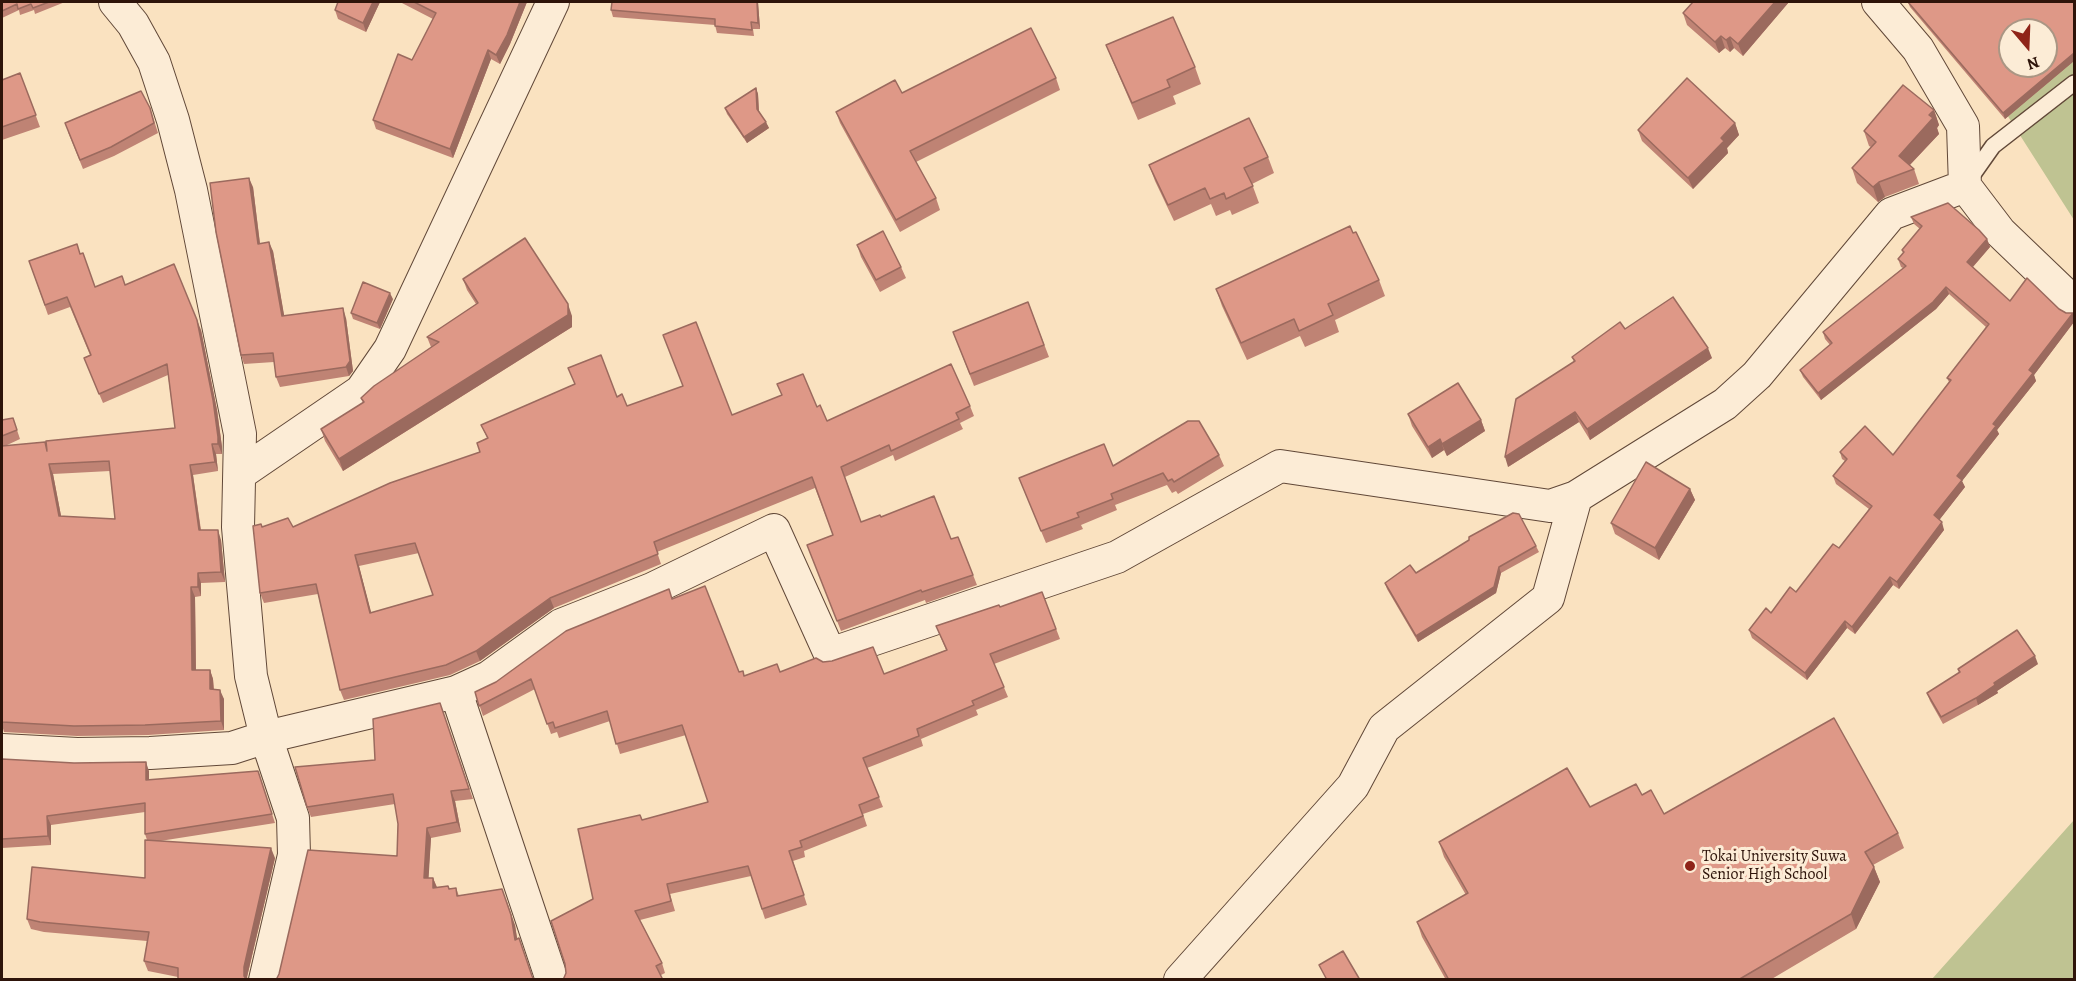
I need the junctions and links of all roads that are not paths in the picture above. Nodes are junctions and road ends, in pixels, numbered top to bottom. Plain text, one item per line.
1 (115, 2) edge
2 (553, 2) edge
3 (1878, 2) edge
4 (2074, 83) edge
5 (1965, 186) junction
6 (2074, 303) edge
7 (241, 473) junction
8 (1576, 497) junction
9 (456, 692) junction
10 (266, 737) junction
11 (2, 750) edge
12 (265, 980) edge
13 (552, 980) edge
14 (1180, 980) edge

1 - 7 street
2 - 7 street
3 - 5 street
4 - 5 lane
5 - 6 street
5 - 8 street
7 - 10 street
8 - 9 street
8 - 14 street
9 - 10 street
9 - 13 street
10 - 11 street
10 - 12 street

